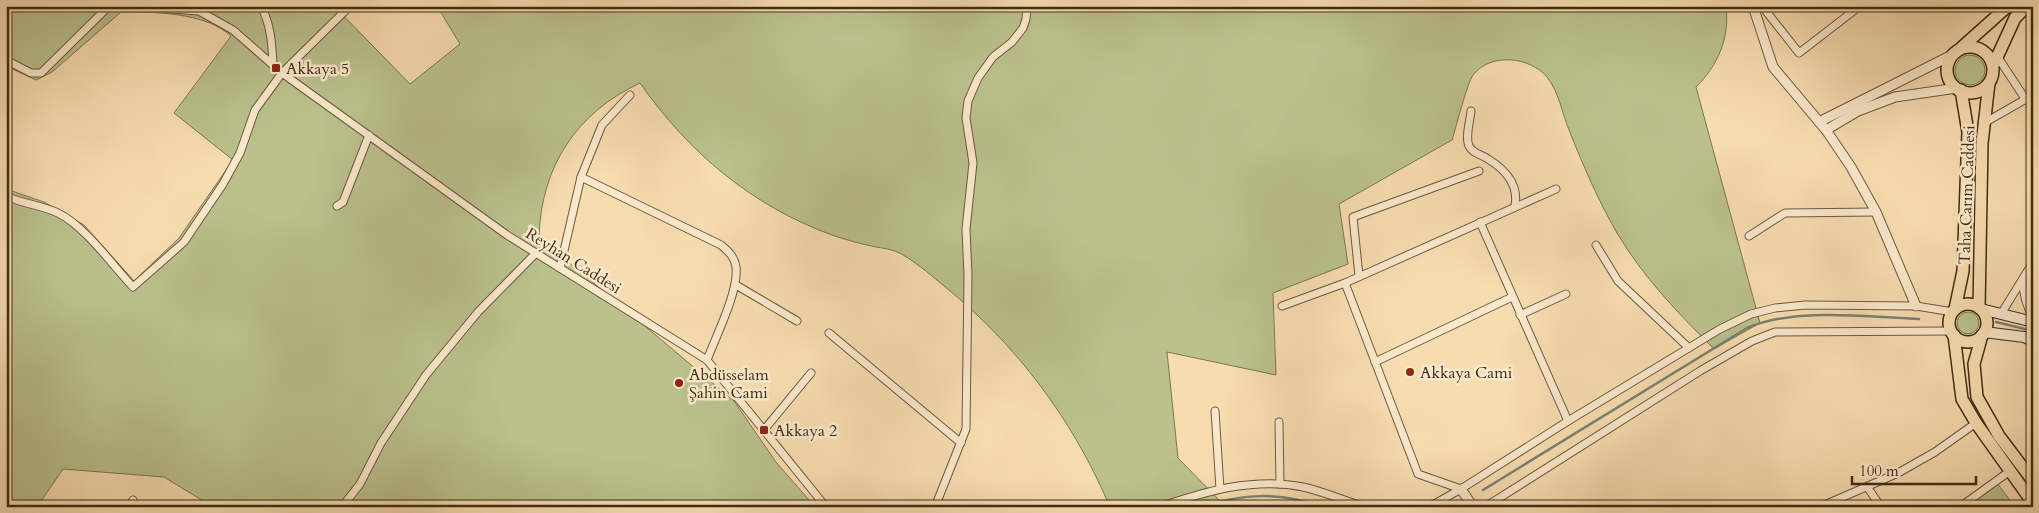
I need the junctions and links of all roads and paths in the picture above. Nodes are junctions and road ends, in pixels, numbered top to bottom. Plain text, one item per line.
1 (110, 6) edge
2 (132, 6) edge
3 (261, 6) edge
4 (350, 6) edge
5 (1027, 6) edge
6 (1753, 6) edge
7 (1762, 6) edge
8 (1860, 6) edge
9 (2008, 6) edge
10 (2027, 6) edge
11 (1956, 52) junction
12 (6, 60) edge
13 (1995, 61) junction
14 (277, 69) junction
15 (1989, 83) junction
16 (1959, 89) junction
17 (630, 95) dead end
18 (2033, 96) edge
19 (2026, 100) junction
20 (1472, 111) dead end
21 (1819, 122) junction
22 (1984, 123) junction
23 (1826, 130) junction
24 (369, 135) junction
25 (1480, 171) dead end
26 (581, 177) junction
27 (1556, 189) dead end
28 (6, 196) edge
29 (337, 206) dead end
30 (1515, 206) junction
31 (1876, 212) junction
32 (1480, 222) junction
33 (1749, 236) dead end
34 (1596, 245) dead end
35 (536, 253) junction
36 (2033, 262) edge
37 (560, 268) junction
38 (1359, 276) junction
39 (2023, 277) junction
40 (1344, 283) junction
41 (736, 285) junction
42 (1566, 294) dead end
43 (1512, 296) junction
44 (1282, 306) dead end
45 (1916, 306) junction
46 (1980, 309) junction
47 (1954, 310) junction
48 (2001, 314) junction
49 (1520, 315) junction
50 (2033, 316) edge
51 (797, 321) dead end
52 (2033, 322) edge
53 (829, 333) dead end
54 (1952, 333) junction
55 (1983, 333) junction
56 (2033, 341) edge
57 (1689, 348) junction
58 (706, 360) junction
59 (1375, 362) junction
60 (811, 373) dead end
61 (1215, 411) dead end
62 (1568, 421) junction
63 (1278, 422) dead end
64 (1976, 423) junction
65 (764, 430) junction
66 (961, 443) junction
67 (2010, 471) junction
68 (2033, 481) edge
69 (1280, 484) junction
70 (1868, 488) junction
71 (1220, 489) junction
72 (1461, 489) junction
73 (2033, 503) edge
74 (342, 507) edge
75 (826, 507) edge
76 (935, 507) edge
77 (1160, 507) edge
78 (1366, 507) edge
79 (1429, 507) edge
80 (1473, 507) edge
81 (1485, 507) edge
82 (1820, 507) edge
83 (1881, 507) edge
84 (1960, 507) edge

1 - 12 street
2 - 14 street, Reyhan Caddesi
3 - 14 street
4 - 14 street
5 - 66 street
6 - 21 street
7 - 8 street
9 - 11 main road
10 - 13 main road
11 - 13 main road
11 - 16 main road
11 - 21 street
13 - 15 main road
13 - 19 street
14 - 24 street, Reyhan Caddesi
14 - 28 street
15 - 16 main road
15 - 22 main road, Taha Carım Caddesi
16 - 23 street
16 - 47 main road, Taha Carım Caddesi
17 - 26 street
18 - 19 street
19 - 22 street
20 - 30 street
21 - 23 street
22 - 46 main road, Taha Carım Caddesi
23 - 31 street
24 - 29 street
24 - 35 street, Reyhan Caddesi
25 - 38 street
26 - 37 street
26 - 41 street
27 - 30 street
30 - 32 street
31 - 33 street
31 - 45 street
32 - 38 street
32 - 43 street
34 - 57 street
35 - 37 street, Reyhan Caddesi
35 - 74 street
36 - 39 street
37 - 58 street, Reyhan Caddesi
38 - 40 street
39 - 48 street
39 - 50 street
40 - 44 street
40 - 59 street
41 - 51 street
41 - 58 street
42 - 49 street
43 - 49 street
43 - 59 street
45 - 47 street
45 - 57 street
46 - 47 main road
46 - 48 main road
46 - 55 main road
47 - 54 main road
48 - 52 main road
49 - 62 street
53 - 66 street
54 - 55 main road
54 - 64 main road
54 - 81 street
55 - 56 main road
55 - 68 main road
57 - 62 street
58 - 65 street, Reyhan Caddesi
59 - 72 street
60 - 65 street
61 - 71 street
62 - 72 street
63 - 69 street
64 - 67 main road
64 - 70 street
65 - 75 street, Reyhan Caddesi
66 - 76 street
67 - 73 main road
67 - 84 street
69 - 71 street
69 - 78 street
70 - 82 street
70 - 83 street
71 - 77 street
72 - 79 street
72 - 80 street

